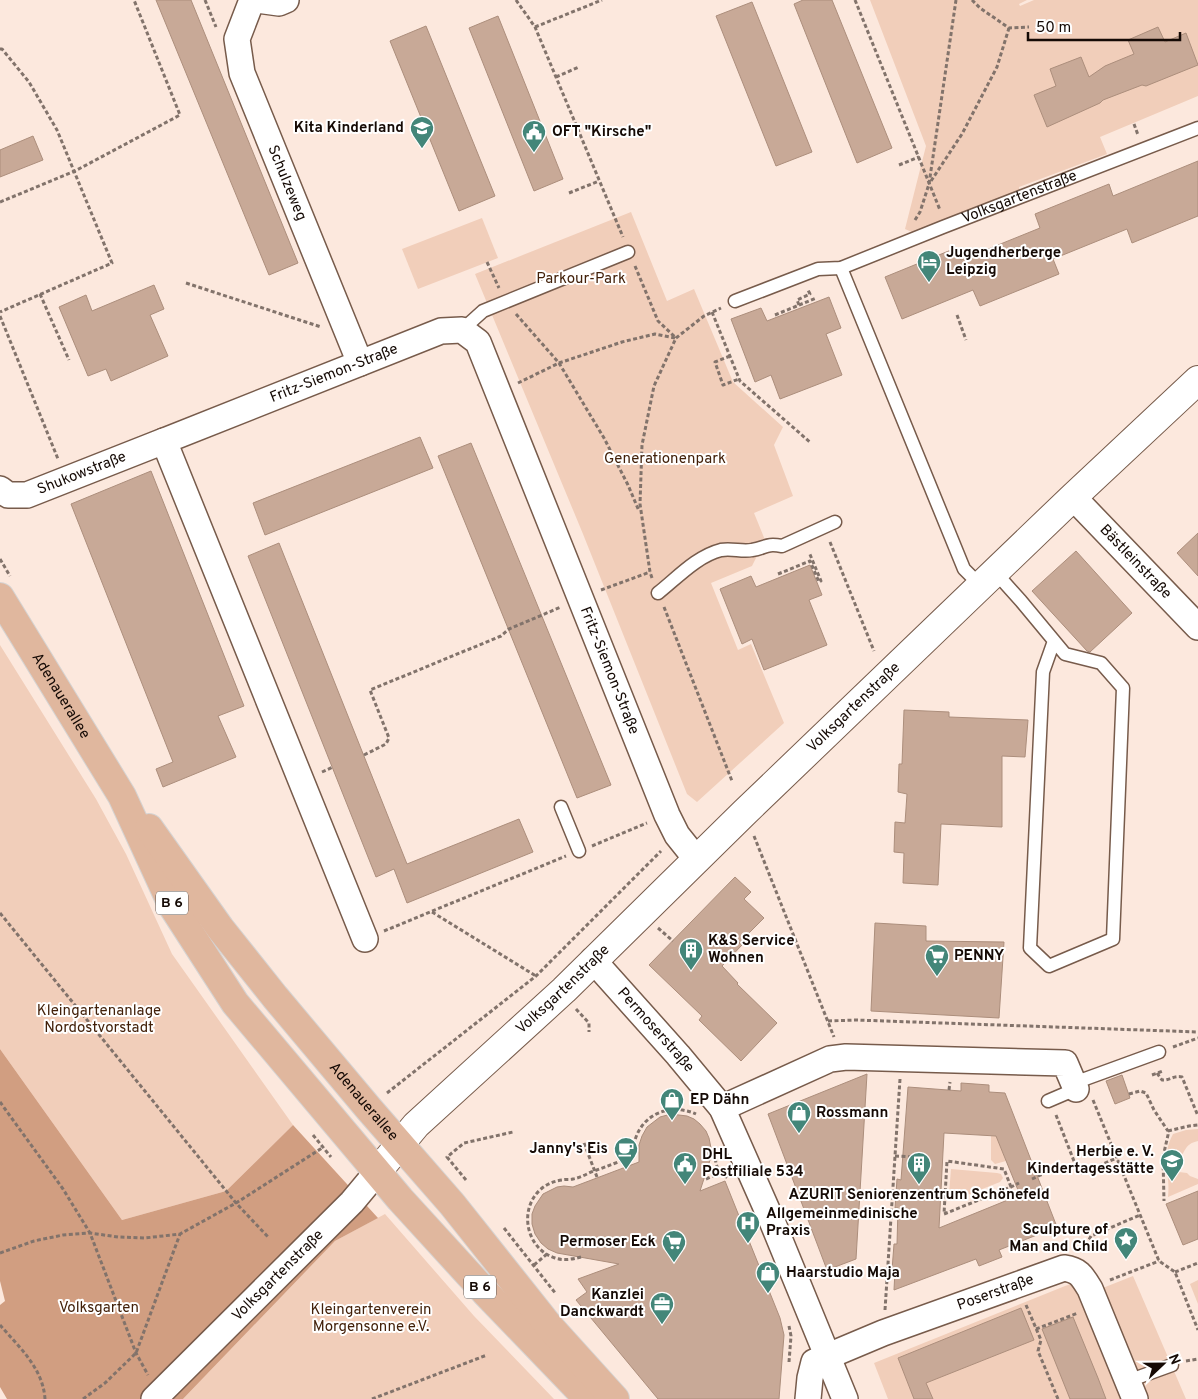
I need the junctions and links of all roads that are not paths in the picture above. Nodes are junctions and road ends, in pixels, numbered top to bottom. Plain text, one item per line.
1 (252, 0) edge
2 (257, 0) edge
3 (286, 0) edge
4 (1198, 128) edge
5 (628, 252) road end
6 (841, 268) junction
7 (735, 301) road end
8 (462, 330) junction
9 (360, 363) junction
10 (1198, 380) edge
11 (164, 441) junction
12 (0, 489) edge
13 (1073, 498) junction
14 (829, 525) road end
15 (988, 579) junction
16 (658, 593) dead end
17 (0, 597) edge
18 (1198, 627) edge
19 (1054, 641) junction
20 (122, 796) junction
21 (561, 807) dead end
22 (579, 851) road end
23 (697, 860) junction
24 (365, 939) road end
25 (594, 960) junction
26 (1158, 1052) road end
27 (1078, 1084) junction
28 (1049, 1101) road end
29 (710, 1112) junction
30 (400, 1144) junction
31 (377, 1172) junction
32 (827, 1356) junction
33 (1172, 1365) dead end
34 (1131, 1390) edge
35 (154, 1399) edge
36 (588, 1399) edge
37 (615, 1399) edge
38 (808, 1399) edge
39 (845, 1399) edge

1 - 9 street, Schulzeweg
2 - 3 street
4 - 6 lane, Volksgartenstraße
5 - 8 lane
6 - 7 lane, Volksgartenstraße
6 - 15 lane
8 - 9 street, Fritz-Siemon-Straße
8 - 23 street, Fritz-Siemon-Straße
9 - 11 street, Fritz-Siemon-Straße
10 - 13 main road, Volksgartenstraße
11 - 12 street, Shukowstraße
11 - 24 street
13 - 15 main road, Volksgartenstraße
13 - 18 street, Bästleinstraße
14 - 16 lane
15 - 19 lane
15 - 23 main road, Volksgartenstraße
17 - 20 main road, Adenauerallee / B 6
19 - 19 lane
20 - 30 main road, Adenauerallee / B 6
20 - 31 main road, Adenauerallee / B 6
21 - 22 lane
23 - 25 main road, Volksgartenstraße
25 - 29 street, Permoserstraße
25 - 30 main road, Volksgartenstraße
26 - 27 lane
27 - 28 lane
27 - 29 street
29 - 32 street, Permoserstraße
30 - 31 main road, Volksgartenstraße
30 - 37 main road, Adenauerallee / B 6
31 - 35 street, Volksgartenstraße
31 - 36 main road, Adenauerallee / B 6
32 - 34 street, Poserstraße
32 - 38 street
32 - 39 street
33 - 34 lane

